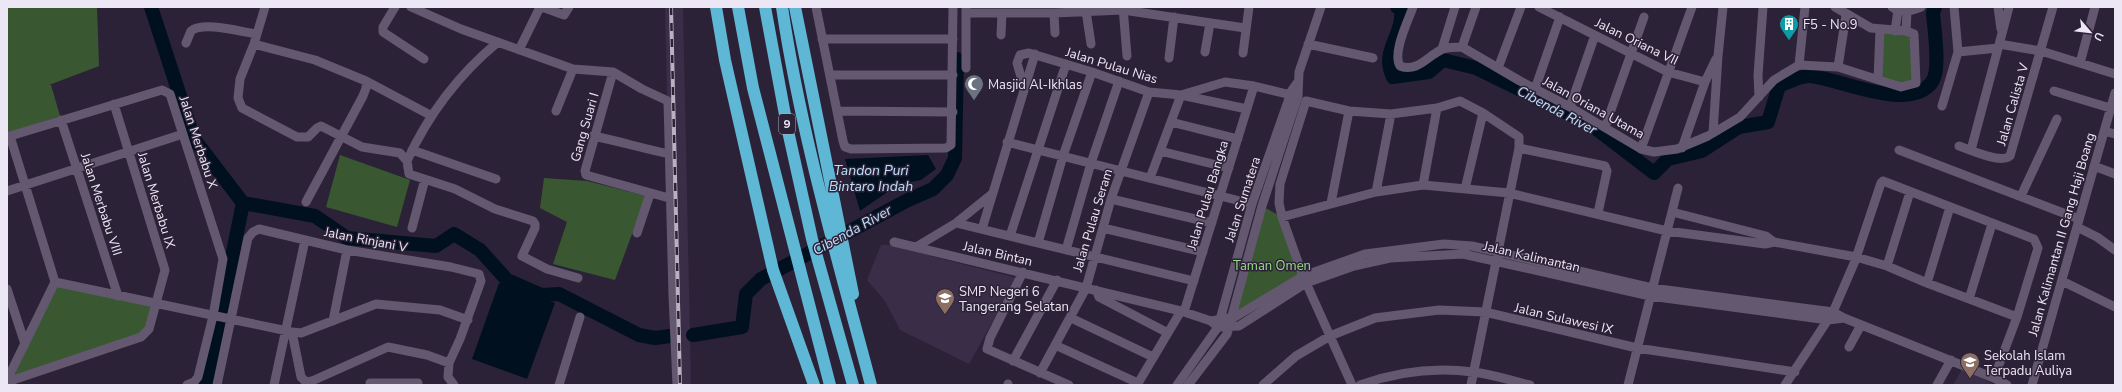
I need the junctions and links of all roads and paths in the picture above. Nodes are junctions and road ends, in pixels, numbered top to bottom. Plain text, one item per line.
1 (265, 7) edge
2 (395, 7) edge
3 (541, 7) edge
4 (569, 7) edge
5 (716, 7) edge
6 (738, 7) edge
7 (765, 7) edge
8 (782, 7) edge
9 (795, 7) edge
10 (816, 7) edge
11 (953, 7) edge
12 (1249, 7) edge
13 (1321, 7) edge
14 (1413, 7) edge
15 (1455, 7) edge
16 (1476, 7) edge
17 (1521, 7) edge
18 (1539, 7) edge
19 (1692, 7) edge
20 (1723, 7) edge
21 (1763, 7) edge
22 (1805, 7) edge
23 (1834, 7) edge
24 (1921, 7) edge
25 (1954, 7) edge
26 (1998, 7) edge
27 (2009, 7) edge
28 (2053, 7) edge
29 (2094, 7) edge
30 (414, 8) edge
31 (1123, 9) edge
32 (966, 10) edge
33 (1899, 10) edge
34 (1086, 11) junction
35 (1002, 13) junction
36 (1054, 13) junction
37 (1846, 15) junction
38 (1560, 17) junction
39 (1644, 17) dead end
40 (1174, 18) junction
41 (1210, 22) junction
42 (1245, 28) junction
43 (1880, 30) junction
44 (1895, 31) junction
45 (1906, 31) junction
46 (1055, 32) dead end
47 (257, 34) junction
48 (1002, 35) dead end
49 (1595, 35) junction
50 (822, 39) junction
51 (953, 39) junction
52 (498, 42) junction
53 (186, 43) dead end
54 (2000, 43) junction
55 (254, 44) junction
56 (1091, 44) dead end
57 (1308, 44) junction
58 (1462, 48) junction
59 (1442, 49) junction
60 (519, 50) junction
61 (2041, 51) junction
62 (1204, 52) dead end
63 (1958, 52) junction
64 (1243, 53) dead end
65 (1035, 54) junction
66 (1630, 54) junction
67 (1127, 56) dead end
68 (1718, 56) junction
69 (1169, 58) dead end
70 (1373, 58) dead end
71 (424, 59) dead end
72 (2080, 63) junction
73 (1066, 64) junction
74 (1799, 65) junction
75 (1838, 67) junction
76 (966, 68) dead end
77 (1498, 68) junction
78 (573, 69) junction
79 (613, 72) junction
80 (1092, 72) junction
81 (1668, 72) junction
82 (2115, 74) edge
83 (830, 75) junction
84 (953, 75) junction
85 (1878, 79) junction
86 (366, 81) junction
87 (1119, 81) junction
88 (1705, 82) junction
89 (1254, 86) junction
90 (1024, 87) junction
91 (1535, 89) junction
92 (2054, 91) dead end
93 (1149, 92) junction
94 (2115, 93) edge
95 (1182, 95) junction
96 (1294, 95) junction
97 (1759, 97) junction
98 (114, 104) junction
99 (1942, 106) dead end
100 (1570, 107) junction
101 (1437, 108) junction
102 (1247, 109) junction
103 (556, 111) dead end
104 (837, 111) junction
105 (1349, 111) junction
106 (953, 112) junction
107 (1483, 113) junction
108 (2112, 113) edge
109 (1391, 114) junction
110 (430, 115) junction
111 (2057, 119) dead end
112 (61, 120) junction
113 (1171, 122) junction
114 (1605, 127) junction
115 (2104, 131) junction
116 (1713, 133) junction
117 (182, 134) junction
118 (2115, 134) edge
119 (8, 136) edge
120 (593, 136) junction
121 (340, 137) junction
122 (1238, 139) junction
123 (1008, 142) junction
124 (1519, 144) junction
125 (1959, 146) dead end
126 (1682, 148) junction
127 (1037, 149) junction
128 (1641, 149) junction
129 (412, 150) junction
130 (1899, 150) dead end
131 (1971, 150) junction
132 (1160, 151) junction
133 (129, 152) junction
134 (670, 154) junction
135 (1063, 156) junction
136 (407, 161) junction
137 (1092, 163) junction
138 (2094, 166) junction
139 (1229, 168) junction
140 (76, 169) junction
141 (1120, 171) junction
142 (2115, 174) edge
143 (1150, 178) junction
144 (496, 179) dead end
145 (425, 180) junction
146 (1424, 185) junction
147 (24, 186) junction
148 (1678, 188) dead end
149 (1465, 189) junction
150 (7, 191) edge
151 (1376, 192) junction
152 (1910, 192) junction
153 (992, 193) junction
154 (1509, 193) junction
155 (650, 194) junction
156 (1220, 195) junction
157 (2021, 196) junction
158 (670, 198) junction
159 (1111, 199) junction
160 (306, 202) dead end
161 (1331, 203) junction
162 (1252, 204) junction
163 (1950, 207) junction
164 (1672, 212) junction
165 (1598, 213) junction
166 (1282, 217) junction
167 (956, 223) junction
168 (1212, 223) junction
169 (2078, 223) junction
170 (1992, 224) junction
171 (412, 228) dead end
172 (1103, 228) junction
173 (982, 229) junction
174 (1666, 231) junction
175 (637, 233) dead end
176 (1010, 236) junction
177 (305, 240) junction
178 (894, 242) dead end
179 (1774, 242) junction
180 (1038, 243) junction
181 (916, 247) junction
182 (347, 250) junction
183 (1066, 250) junction
184 (1497, 250) junction
185 (2115, 250) edge
186 (1203, 252) junction
187 (1095, 257) junction
188 (1856, 257) junction
189 (1495, 261) junction
190 (1887, 266) junction
191 (844, 271) junction
192 (1023, 272) junction
193 (578, 278) dead end
194 (1305, 279) junction
195 (1057, 280) junction
196 (1194, 281) junction
197 (2062, 281) junction
198 (55, 282) junction
199 (1926, 283) junction
200 (1086, 288) junction
201 (7, 289) edge
202 (1096, 290) junction
203 (1651, 292) junction
204 (118, 296) junction
205 (1970, 299) junction
206 (156, 304) junction
207 (2115, 307) edge
208 (1183, 312) junction
209 (1485, 312) junction
210 (1833, 312) junction
211 (580, 317) dead end
212 (2017, 317) junction
213 (221, 318) junction
214 (1071, 318) junction
215 (1231, 318) junction
216 (1844, 318) junction
217 (468, 320) junction
218 (1828, 320) junction
219 (333, 321) junction
220 (1217, 322) junction
221 (1861, 325) junction
222 (1229, 328) junction
223 (290, 332) junction
224 (1168, 333) junction
225 (1330, 336) junction
226 (25, 344) junction
227 (1055, 345) junction
228 (1849, 347) dead end
229 (1637, 348) junction
230 (1153, 357) junction
231 (1951, 360) junction
232 (1013, 361) junction
233 (449, 363) junction
234 (1474, 372) junction
235 (1795, 372) junction
236 (1040, 373) junction
237 (1994, 378) junction
238 (7, 381) edge
239 (370, 383) dead end
240 (418, 383) dead end
241 (395, 384) edge
242 (1137, 384) edge
243 (186, 385) edge
244 (217, 385) edge
245 (274, 385) edge
246 (454, 385) edge
247 (559, 385) edge
248 (677, 385) edge
249 (814, 385) edge
250 (830, 385) edge
251 (853, 385) edge
252 (871, 385) edge
253 (1069, 385) edge
254 (1177, 385) edge
255 (1188, 385) edge
256 (1263, 385) edge
257 (1352, 385) edge
258 (1360, 385) edge
259 (1471, 385) edge
260 (1530, 385) edge
261 (1628, 385) edge
262 (1784, 385) edge
263 (1937, 385) edge
264 (2007, 385) edge
265 (2032, 385) edge

1 - 47 street
2 - 71 street
3 - 4 street
3 - 60 street
5 - 249 highway
6 - 250 highway
7 - 251 highway, 9
8 - 191 highway, 9
9 - 191 highway
10 - 50 street
11 - 51 street
12 - 42 street
13 - 57 street, Jalan Sumatera
14 - 59 street
15 - 59 street
16 - 58 street
17 - 77 street
18 - 38 street, Jalan Oriana VII
19 - 81 street
20 - 68 street
21 - 97 street
22 - 74 street
23 - 37 street
24 - 33 street
25 - 63 street
26 - 54 street
27 - 54 street
28 - 61 street, Jalan Calista V
29 - 72 street
30 - 52 street
31 - 34 street
31 - 40 street
31 - 67 street
32 - 35 street
32 - 76 street
33 - 44 street
33 - 45 street
34 - 36 street
34 - 56 street
35 - 36 street
35 - 48 street
36 - 46 street
37 - 43 street
37 - 75 street
38 - 49 street, Jalan Oriana VII
38 - 91 street
39 - 66 street
40 - 41 street
40 - 69 street
41 - 42 street
41 - 62 street
42 - 64 street
43 - 44 street
43 - 85 street
44 - 45 street
45 - 85 street
47 - 53 street
47 - 55 street
49 - 66 street, Jalan Oriana VII
49 - 100 street
50 - 51 street
50 - 83 street
51 - 84 street
52 - 60 street
52 - 110 street
54 - 61 street
54 - 63 street
54 - 131 street
55 - 86 street
55 - 121 street
57 - 70 street
57 - 96 street, Jalan Sumatera
58 - 59 street
58 - 77 street, Jalan Oriana Utama
60 - 78 street
61 - 72 street
61 - 131 street, Jalan Calista V
63 - 99 street
65 - 73 street, Jalan Pulau Nias
65 - 90 street
65 - 90 street
66 - 81 street, Jalan Oriana VII
66 - 114 street
68 - 88 street
68 - 116 street
72 - 82 street
73 - 80 street, Jalan Pulau Nias
73 - 127 street
74 - 75 street
74 - 97 street, Jalan Oriana Utama
75 - 85 street
77 - 91 street, Jalan Oriana Utama
78 - 79 street
78 - 103 street
79 - 120 street, Gang Suari I
79 - 134 street
80 - 87 street, Jalan Pulau Nias
80 - 135 street
81 - 88 street, Jalan Oriana VII
81 - 128 street
83 - 84 street
83 - 104 street
84 - 106 street
86 - 110 street
86 - 121 street
87 - 93 street, Jalan Pulau Nias
87 - 137 street
88 - 126 street
89 - 95 street, Jalan Pulau Nias
89 - 96 street, Jalan Pulau Nias
89 - 102 street, Jalan Pulau Bangka
90 - 123 street
91 - 100 street, Jalan Oriana Utama
92 - 108 street
93 - 95 street, Jalan Pulau Nias
93 - 141 street, Jalan Pulau Seram
94 - 108 street, Jalan Kalimantan II Gang Haji Boang
95 - 102 street
95 - 113 street
96 - 162 street, Jalan Sumatera
96 - 215 street, Jalan Sumatera
97 - 116 street, Jalan Oriana Utama
98 - 112 street, Jalan Merbabu X
98 - 117 street, Jalan Merbabu X
98 - 133 street, Jalan Merbabu IX
100 - 114 street, Jalan Oriana Utama
101 - 107 street
101 - 109 street
101 - 146 street
102 - 122 street, Jalan Pulau Bangka
104 - 106 street
104 - 106 street
105 - 109 street
105 - 161 street
105 - 166 street
107 - 124 street
107 - 149 street
108 - 115 street, Jalan Kalimantan II Gang Haji Boang
109 - 151 street
110 - 129 street
111 - 157 street
112 - 119 street, Jalan Merbabu X
112 - 140 street, Jalan Merbabu VIII
113 - 122 street
113 - 132 street
114 - 128 street, Jalan Oriana Utama
115 - 118 street
115 - 138 street, Jalan Kalimantan II Gang Haji Boang
116 - 126 street, Jalan Oriana Utama
117 - 133 street
117 - 213 street, Jalan Merbabu X
119 - 147 street
120 - 134 street
120 - 155 street, Gang Suari I
121 - 136 street
121 - 160 street
122 - 139 street, Jalan Pulau Bangka
123 - 127 street
123 - 153 street
124 - 154 street
124 - 165 street
125 - 131 street, Jalan Calista V
126 - 128 street, Jalan Oriana Utama
127 - 135 street
127 - 176 street
129 - 136 street
129 - 144 street
130 - 157 street
132 - 139 street
132 - 143 street
133 - 140 street
133 - 206 street, Jalan Merbabu IX
134 - 158 street
135 - 137 street
135 - 180 street
136 - 145 street
137 - 141 street
137 - 183 street
138 - 142 street
138 - 169 street, Jalan Kalimantan II Gang Haji Boang
139 - 156 street, Jalan Pulau Bangka
140 - 147 street
140 - 204 street, Jalan Merbabu VIII
141 - 143 street
141 - 159 street, Jalan Pulau Seram
143 - 156 street
145 - 171 street
145 - 193 street
146 - 149 street
146 - 151 street
147 - 150 street
147 - 198 street
148 - 164 street
149 - 154 street
151 - 161 street
152 - 163 street
152 - 188 street
152 - 190 street
153 - 167 street
153 - 173 street
154 - 165 street
154 - 184 street
155 - 158 street, Gang Suari I
155 - 175 street
156 - 162 street
156 - 168 street, Jalan Pulau Bangka
157 - 169 street
158 - 248 street
159 - 168 street
159 - 172 street, Jalan Pulau Seram
161 - 166 street
162 - 220 street, Jalan Sumatera
163 - 170 street
163 - 199 street
164 - 174 street
164 - 179 street
165 - 174 street
166 - 194 street
167 - 173 street
167 - 181 street
168 - 186 street, Jalan Pulau Bangka
169 - 185 street
169 - 197 street, Jalan Kalimantan II Gang Haji Boang
170 - 205 street
170 - 212 street
172 - 186 street
172 - 187 street, Jalan Pulau Seram
173 - 176 street
174 - 179 street
174 - 203 street
176 - 180 street
177 - 182 street, Jalan Rinjani V
177 - 213 street, Jalan Rinjani V
177 - 223 street
178 - 181 street, Jalan Bintan
179 - 188 street
180 - 183 street
181 - 192 street, Jalan Bintan
182 - 217 street, Jalan Rinjani V
182 - 219 street
183 - 187 street
184 - 189 street
184 - 194 street, Jalan Kalimantan
184 - 203 street, Jalan Kalimantan
186 - 196 street, Jalan Pulau Bangka
187 - 196 street
187 - 200 street, Jalan Pulau Seram
188 - 190 street
188 - 210 street
189 - 194 street, Jalan Kalimantan
189 - 203 street, Jalan Kalimantan
189 - 209 street
190 - 199 street
191 - 252 highway, 9
192 - 195 street, Jalan Bintan
192 - 232 street
194 - 215 street, Jalan Kalimantan
194 - 222 street, Jalan Kalimantan
194 - 225 street
195 - 200 street, Jalan Bintan
195 - 232 street
196 - 208 street, Jalan Pulau Bangka
197 - 207 street
197 - 265 street, Jalan Kalimantan II Gang Haji Boang
198 - 204 street
198 - 226 street
199 - 205 street
200 - 202 street, Jalan Bintan
200 - 214 street, Jalan Pulau Seram
201 - 226 street
202 - 208 street, Jalan Bintan
202 - 224 street
203 - 210 street, Jalan Kalimantan
203 - 218 street, Jalan Kalimantan
203 - 229 street
204 - 206 street
205 - 212 street
206 - 213 street
206 - 238 street, Jalan Merbabu IX
208 - 220 street, Jalan Bintan
208 - 224 street, Jalan Pulau Bangka
209 - 225 street, Jalan Sulawesi IX
209 - 229 street, Jalan Sulawesi IX
209 - 234 street
210 - 216 street, Jalan Kalimantan
210 - 218 street
211 - 247 street
212 - 237 street
213 - 223 street
213 - 243 street
213 - 244 street
214 - 227 street, Jalan Pulau Seram
214 - 230 street
215 - 220 street, Jalan Bintan
215 - 222 street, Jalan Sumatera
216 - 218 street, Jalan Kalimantan
216 - 221 street, Jalan Kalimantan
217 - 219 street
217 - 233 street
218 - 235 street
219 - 223 street
220 - 222 street, Jalan Bintan
220 - 254 street, Jalan Sumatera
221 - 228 street
221 - 231 street, Jalan Kalimantan
222 - 255 street, Jalan Sumatera
223 - 233 street
223 - 245 street
224 - 230 street, Jalan Pulau Bangka
225 - 256 street, Jalan Sulawesi IX
225 - 257 street
226 - 238 street
227 - 236 street, Jalan Pulau Seram
227 - 242 street
229 - 235 street, Jalan Sulawesi IX
229 - 261 street
230 - 242 street, Jalan Pulau Bangka
231 - 237 street, Jalan Kalimantan
231 - 263 street
232 - 236 street
233 - 246 street
234 - 258 street
234 - 259 street
234 - 260 street
235 - 262 street
236 - 253 street
237 - 264 street, Jalan Kalimantan
239 - 241 street
240 - 241 street

